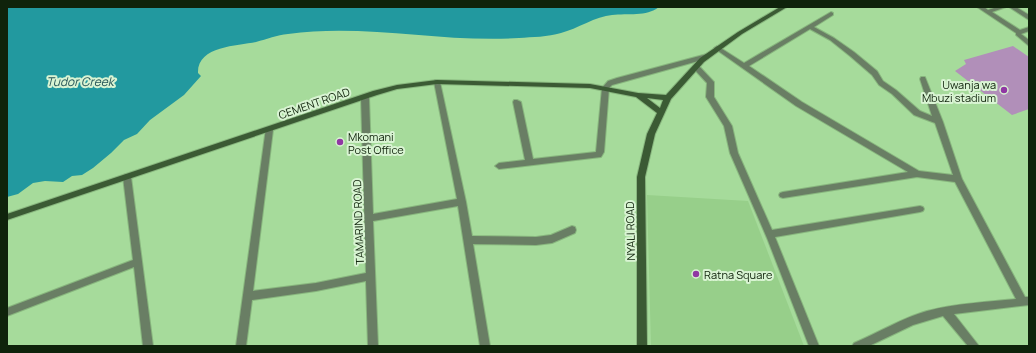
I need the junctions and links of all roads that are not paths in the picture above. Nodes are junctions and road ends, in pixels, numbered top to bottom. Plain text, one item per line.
1 (784, 7) edge
2 (980, 7) edge
3 (1003, 7) edge
4 (1012, 7) edge
5 (987, 12) junction
6 (831, 14) dead end
7 (1029, 18) edge
8 (810, 26) junction
9 (1029, 29) edge
10 (1019, 32) junction
11 (1029, 44) edge
12 (717, 48) junction
13 (707, 56) junction
14 (744, 66) junction
15 (696, 67) junction
16 (923, 79) dead end
17 (437, 82) junction
18 (606, 88) junction
19 (638, 95) junction
20 (365, 97) junction
21 (668, 98) junction
22 (517, 102) dead end
23 (659, 115) junction
24 (939, 122) junction
25 (270, 130) junction
26 (530, 163) junction
27 (499, 166) dead end
28 (917, 174) junction
29 (127, 177) junction
30 (958, 179) junction
31 (783, 195) dead end
32 (462, 202) junction
33 (920, 209) dead end
34 (7, 217) edge
35 (368, 218) junction
36 (572, 230) dead end
37 (770, 234) junction
38 (468, 240) junction
39 (137, 262) junction
40 (371, 276) junction
41 (249, 296) junction
42 (1026, 301) edge
43 (945, 311) junction
44 (7, 312) edge
45 (148, 346) edge
46 (241, 346) edge
47 (373, 346) edge
48 (485, 346) edge
49 (642, 346) edge
50 (814, 346) edge
51 (857, 346) edge
52 (974, 346) edge

1 - 12 main road, NYALI ROAD
2 - 5 street
3 - 5 street
4 - 7 street
5 - 10 street
6 - 8 street
8 - 14 street
8 - 24 street
9 - 10 street
10 - 11 street
12 - 13 main road, NYALI ROAD
12 - 14 street
13 - 15 main road, NYALI ROAD
13 - 18 street
14 - 28 street
15 - 21 main road, NYALI ROAD
15 - 37 street
16 - 24 street
17 - 18 main road, CEMENT ROAD
17 - 20 main road, CEMENT ROAD
17 - 32 street
18 - 19 main road, CEMENT ROAD
18 - 26 street
19 - 21 main road, CEMENT ROAD
19 - 23 main road, CEMENT ROAD
20 - 25 main road, CEMENT ROAD
20 - 35 street, TAMARIND ROAD
21 - 23 main road, NYALI ROAD
22 - 26 street
23 - 49 main road, NYALI ROAD
24 - 30 street
25 - 29 main road, CEMENT ROAD
25 - 41 street
26 - 27 street
28 - 30 street
28 - 31 street
29 - 34 main road, CEMENT ROAD
29 - 39 street
30 - 42 street
32 - 35 street
32 - 38 street
33 - 37 street
35 - 40 street, TAMARIND ROAD
36 - 38 street
37 - 50 street
38 - 48 street
39 - 44 street
39 - 45 street
40 - 41 street
40 - 47 street, TAMARIND ROAD
41 - 46 street
42 - 43 street
43 - 51 street
43 - 52 street

